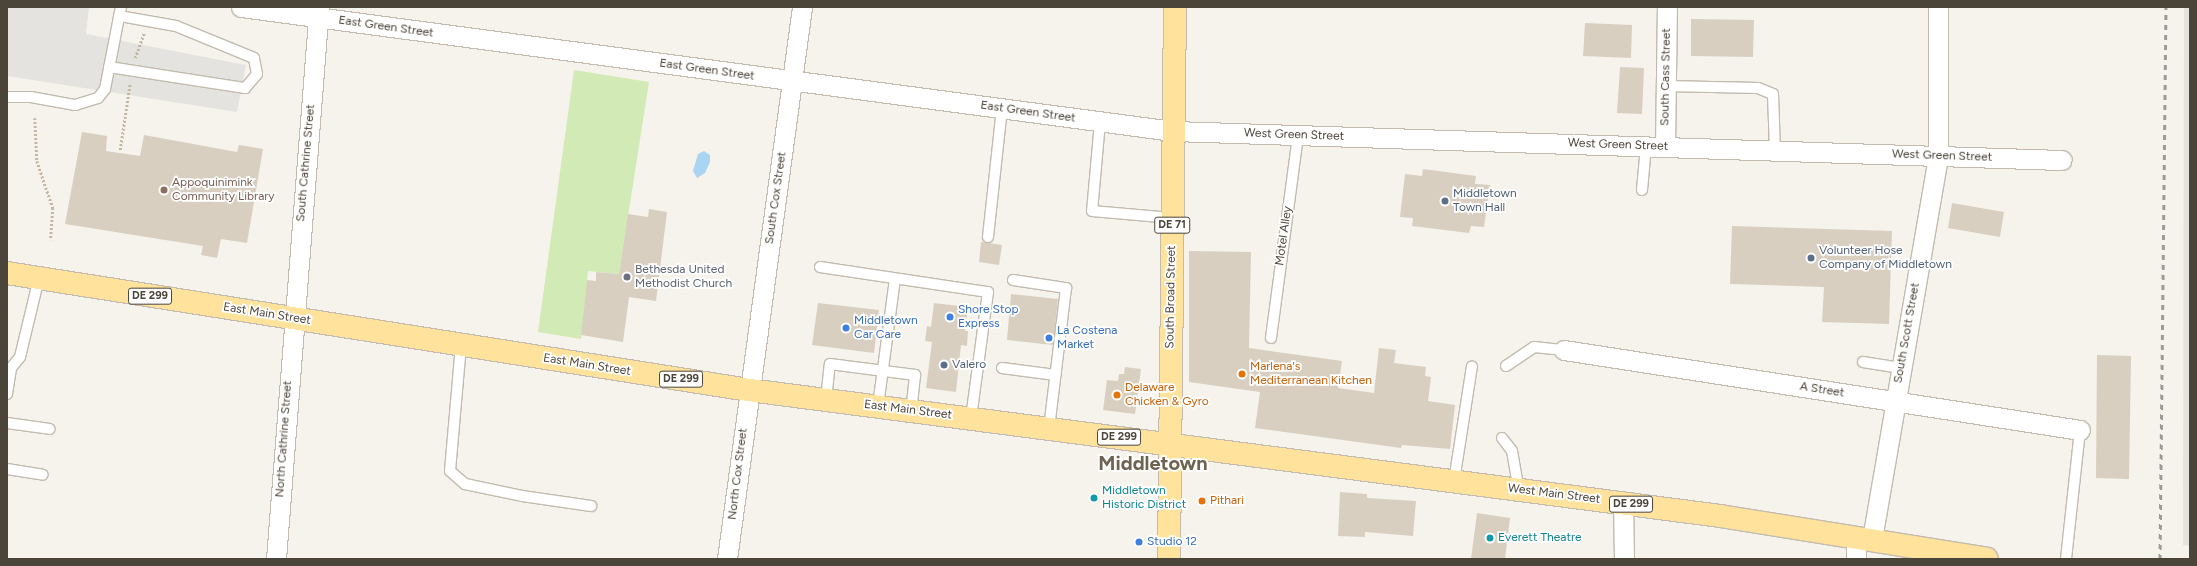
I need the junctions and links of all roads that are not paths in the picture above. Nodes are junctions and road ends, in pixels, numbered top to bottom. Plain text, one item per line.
1 (241, 7) edge
2 (802, 7) edge
3 (1175, 7) edge
4 (1667, 7) edge
5 (1938, 7) edge
6 (120, 12) edge
7 (318, 12) edge
8 (109, 67) junction
9 (792, 81) junction
10 (1666, 86) junction
11 (7, 97) edge
12 (1002, 109) junction
13 (1100, 122) junction
14 (1173, 131) junction
15 (1298, 135) junction
16 (1646, 146) junction
17 (1665, 147) junction
18 (1774, 150) junction
19 (1938, 156) junction
20 (2062, 160) dead end
21 (1642, 190) dead end
22 (1172, 218) junction
23 (988, 237) dead end
24 (820, 267) dead end
25 (7, 273) edge
26 (39, 278) junction
27 (895, 278) junction
28 (1013, 280) dead end
29 (293, 318) junction
30 (1271, 338) dead end
31 (461, 345) junction
32 (1564, 350) joint
33 (1863, 362) dead end
34 (1472, 366) dead end
35 (1506, 366) dead end
36 (1002, 368) dead end
37 (1901, 368) junction
38 (9, 369) edge
39 (883, 371) junction
40 (1056, 375) junction
41 (749, 390) junction
42 (7, 394) edge
43 (826, 400) junction
44 (1895, 402) junction
45 (878, 406) junction
46 (911, 410) junction
47 (971, 418) junction
48 (7, 422) edge
49 (1049, 428) junction
50 (50, 429) dead end
51 (2080, 430) joint
52 (1502, 438) dead end
53 (1168, 444) junction
54 (7, 469) edge
55 (43, 475) dead end
56 (1454, 481) junction
57 (1519, 490) junction
58 (1623, 502) junction
59 (591, 506) dead end
60 (1864, 538) junction
61 (276, 559) edge
62 (727, 559) edge
63 (1169, 559) edge
64 (1624, 559) edge
65 (1856, 559) edge
66 (1987, 559) edge
67 (2066, 559) edge

1 - 7 street, East Green Street
2 - 9 street, South Cox Street
3 - 14 main road, South Broad Street / DE 71
4 - 10 street, South Cass Street
5 - 19 street, South Scott Street
6 - 8 lane
6 - 8 lane
7 - 9 street, East Green Street
7 - 29 street, South Cathrine Street
8 - 11 lane
9 - 12 street, East Green Street
9 - 41 street, South Cox Street
10 - 17 street, South Cass Street
10 - 18 lane
12 - 13 street, East Green Street
12 - 23 lane
13 - 14 street, East Green Street
13 - 22 lane
14 - 15 street, West Green Street
14 - 22 main road, South Broad Street / DE 71
15 - 16 street, West Green Street
15 - 30 lane, Motel Alley
16 - 17 street, West Green Street
16 - 21 lane
17 - 18 street, West Green Street
18 - 19 street, West Green Street
19 - 20 street, West Green Street
19 - 37 street, South Scott Street
22 - 53 main road, South Broad Street / DE 71
24 - 27 lane
25 - 26 main road, East Main Street / DE 299
26 - 29 main road, East Main Street / DE 299
26 - 38 lane
27 - 39 lane
27 - 47 lane
28 - 40 lane
29 - 31 main road, East Main Street / DE 299
29 - 61 street, North Cathrine Street
31 - 41 main road, East Main Street / DE 299
31 - 59 lane
32 - 35 lane
32 - 44 street, A Street
33 - 37 lane
34 - 56 lane
36 - 40 lane
37 - 44 street, South Scott Street
38 - 42 lane
39 - 43 lane
39 - 45 lane
39 - 46 lane
40 - 49 lane
41 - 43 main road, East Main Street / DE 299
41 - 62 street, North Cox Street
43 - 45 main road, East Main Street / DE 299
44 - 51 street, A Street
44 - 60 street, South Scott Street
45 - 46 main road, East Main Street / DE 299
46 - 47 main road, East Main Street / DE 299
47 - 49 main road, East Main Street / DE 299
48 - 50 lane
49 - 53 main road, East Main Street / DE 299
51 - 67 lane
52 - 57 lane
53 - 56 main road, West Main Street / DE 299
53 - 63 main road, DE 71
54 - 55 lane
56 - 57 main road, West Main Street / DE 299
57 - 58 main road, West Main Street / DE 299
58 - 60 main road, West Main Street / DE 299
58 - 64 street
60 - 65 street, South Scott Street
60 - 66 main road, West Main Street / DE 299

